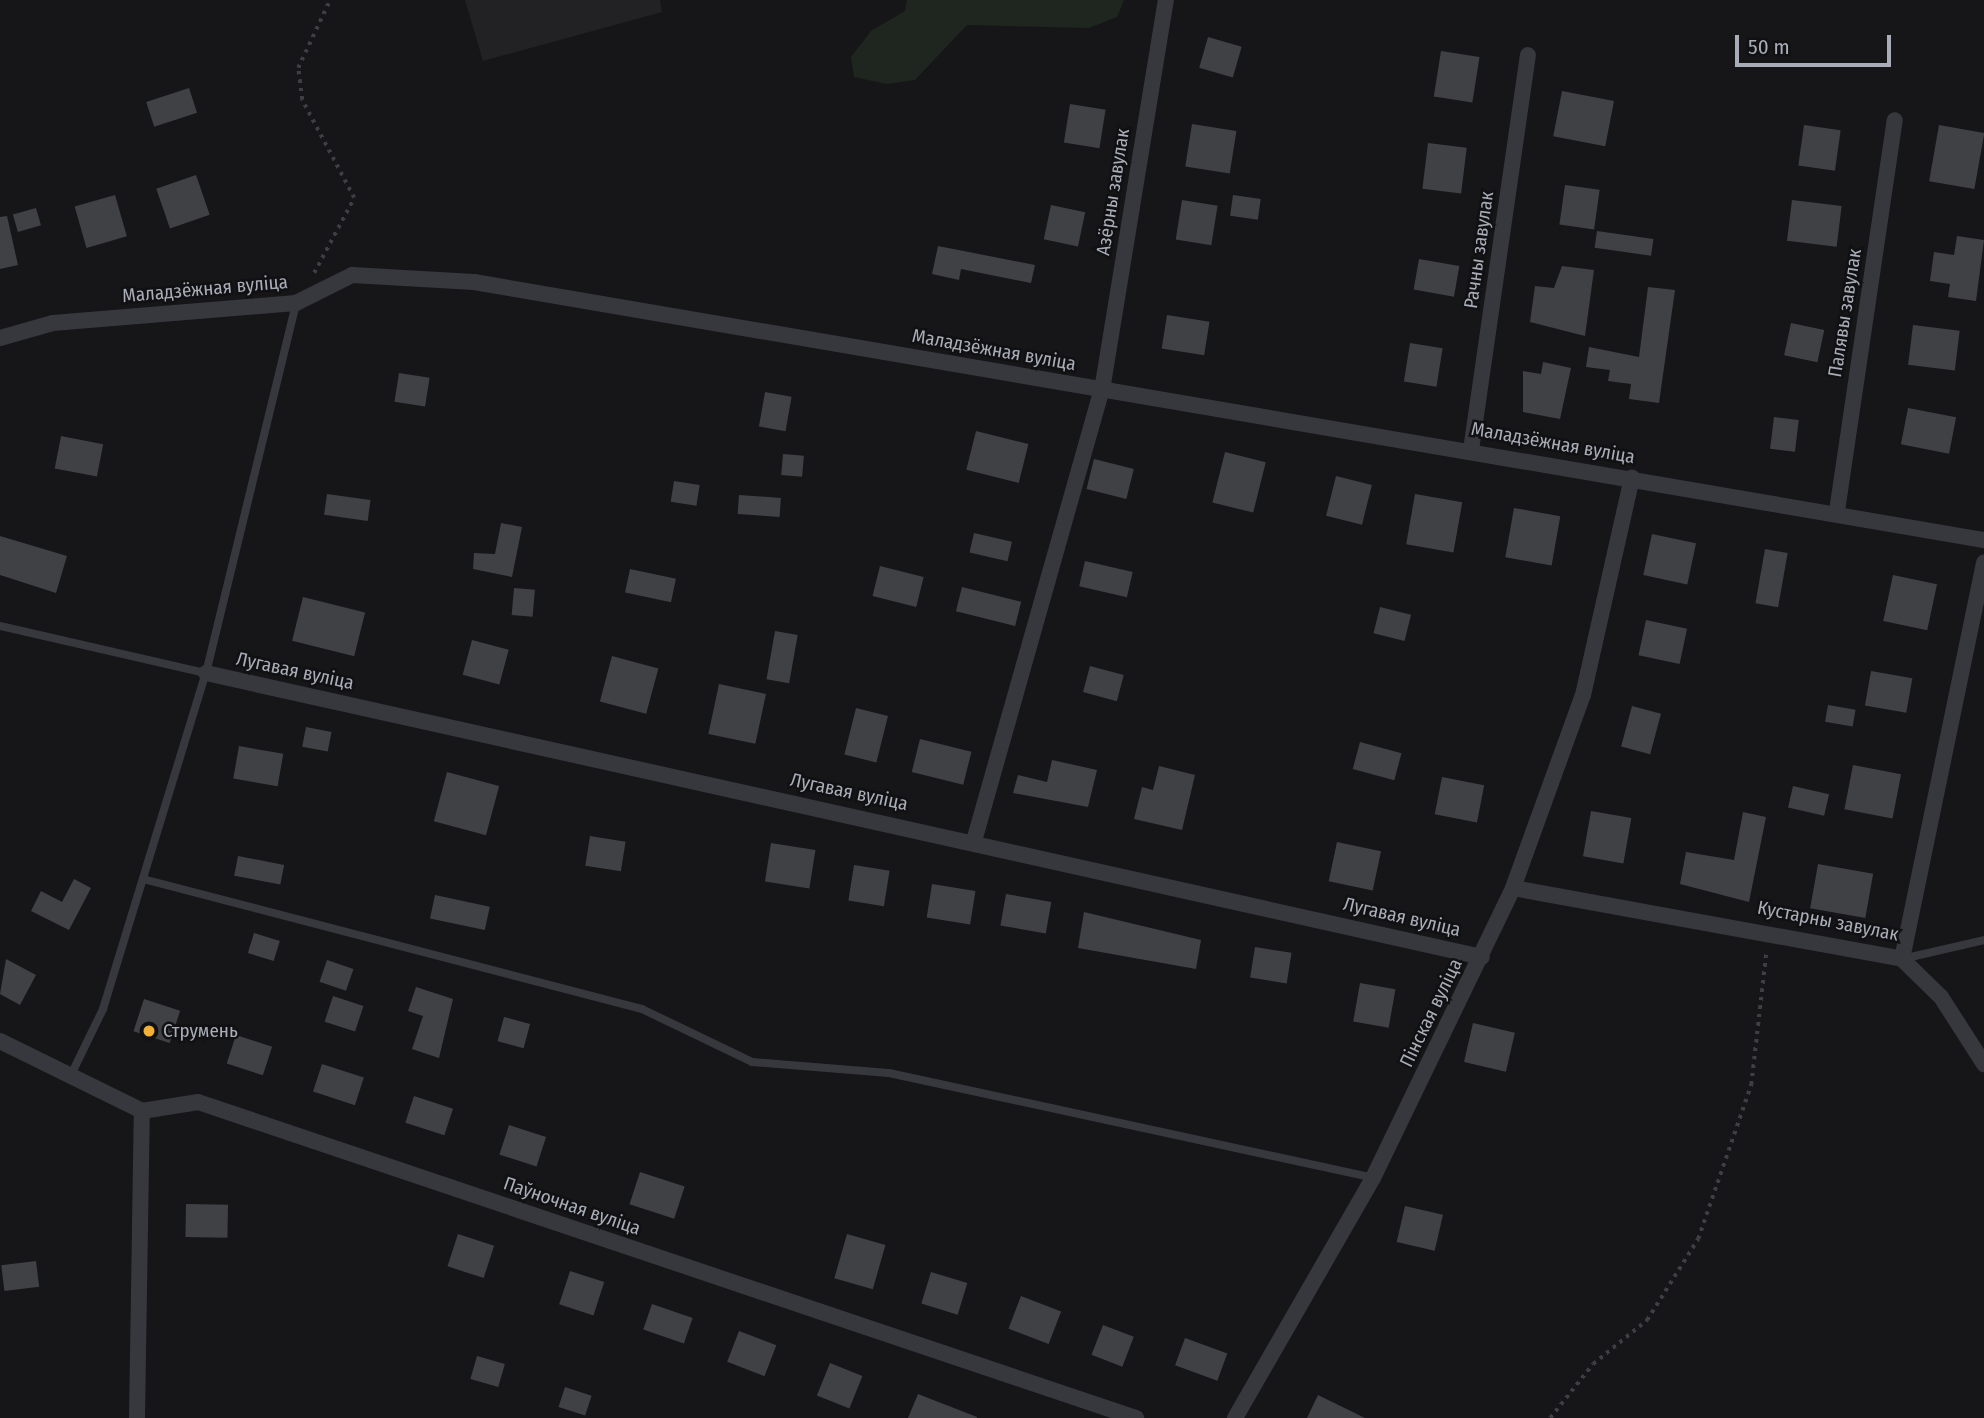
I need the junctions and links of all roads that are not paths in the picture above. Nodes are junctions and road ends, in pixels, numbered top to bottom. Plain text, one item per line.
1 (1166, 0) edge
2 (1528, 55) dead end
3 (1895, 120) dead end
4 (296, 303) junction
5 (0, 338) edge
6 (1102, 390) junction
7 (1471, 450) junction
8 (1632, 477) junction
9 (1837, 511) junction
10 (1984, 540) edge
11 (1984, 562) edge
12 (0, 626) edge
13 (206, 673) junction
14 (974, 841) junction
15 (143, 879) junction
16 (1513, 888) junction
17 (1984, 940) edge
18 (1482, 957) junction
19 (1902, 958) junction
20 (0, 1041) edge
21 (1984, 1064) edge
22 (70, 1077) junction
23 (142, 1111) junction
24 (1373, 1178) junction
25 (137, 1418) edge
26 (1136, 1418) edge
27 (1234, 1418) edge

1 - 6 street, Азёрны завулак
2 - 7 street, Рачны завулак
3 - 9 street, Палявы завулак
4 - 5 street, Маладзёжная вуліца
4 - 6 street, Маладзёжная вуліца
4 - 13 lane
6 - 7 street, Маладзёжная вуліца
6 - 14 street, Азёрны завулак
7 - 8 street, Маладзёжная вуліца
8 - 9 street, Маладзёжная вуліца
8 - 16 street, Пінская вуліца
9 - 10 street, Маладзёжная вуліца
11 - 19 street, Кустарны завулак
12 - 13 lane
13 - 14 street, Лугавая вуліца
13 - 15 lane
14 - 18 street, Лугавая вуліца
15 - 22 lane
15 - 24 lane
16 - 18 street, Пінская вуліца
16 - 19 street, Кустарны завулак
17 - 19 lane
18 - 24 street, Пінская вуліца
19 - 21 street
20 - 22 street
22 - 23 street
23 - 25 street
23 - 26 street, Паўночная вуліца
24 - 27 street, Пінская вуліца

